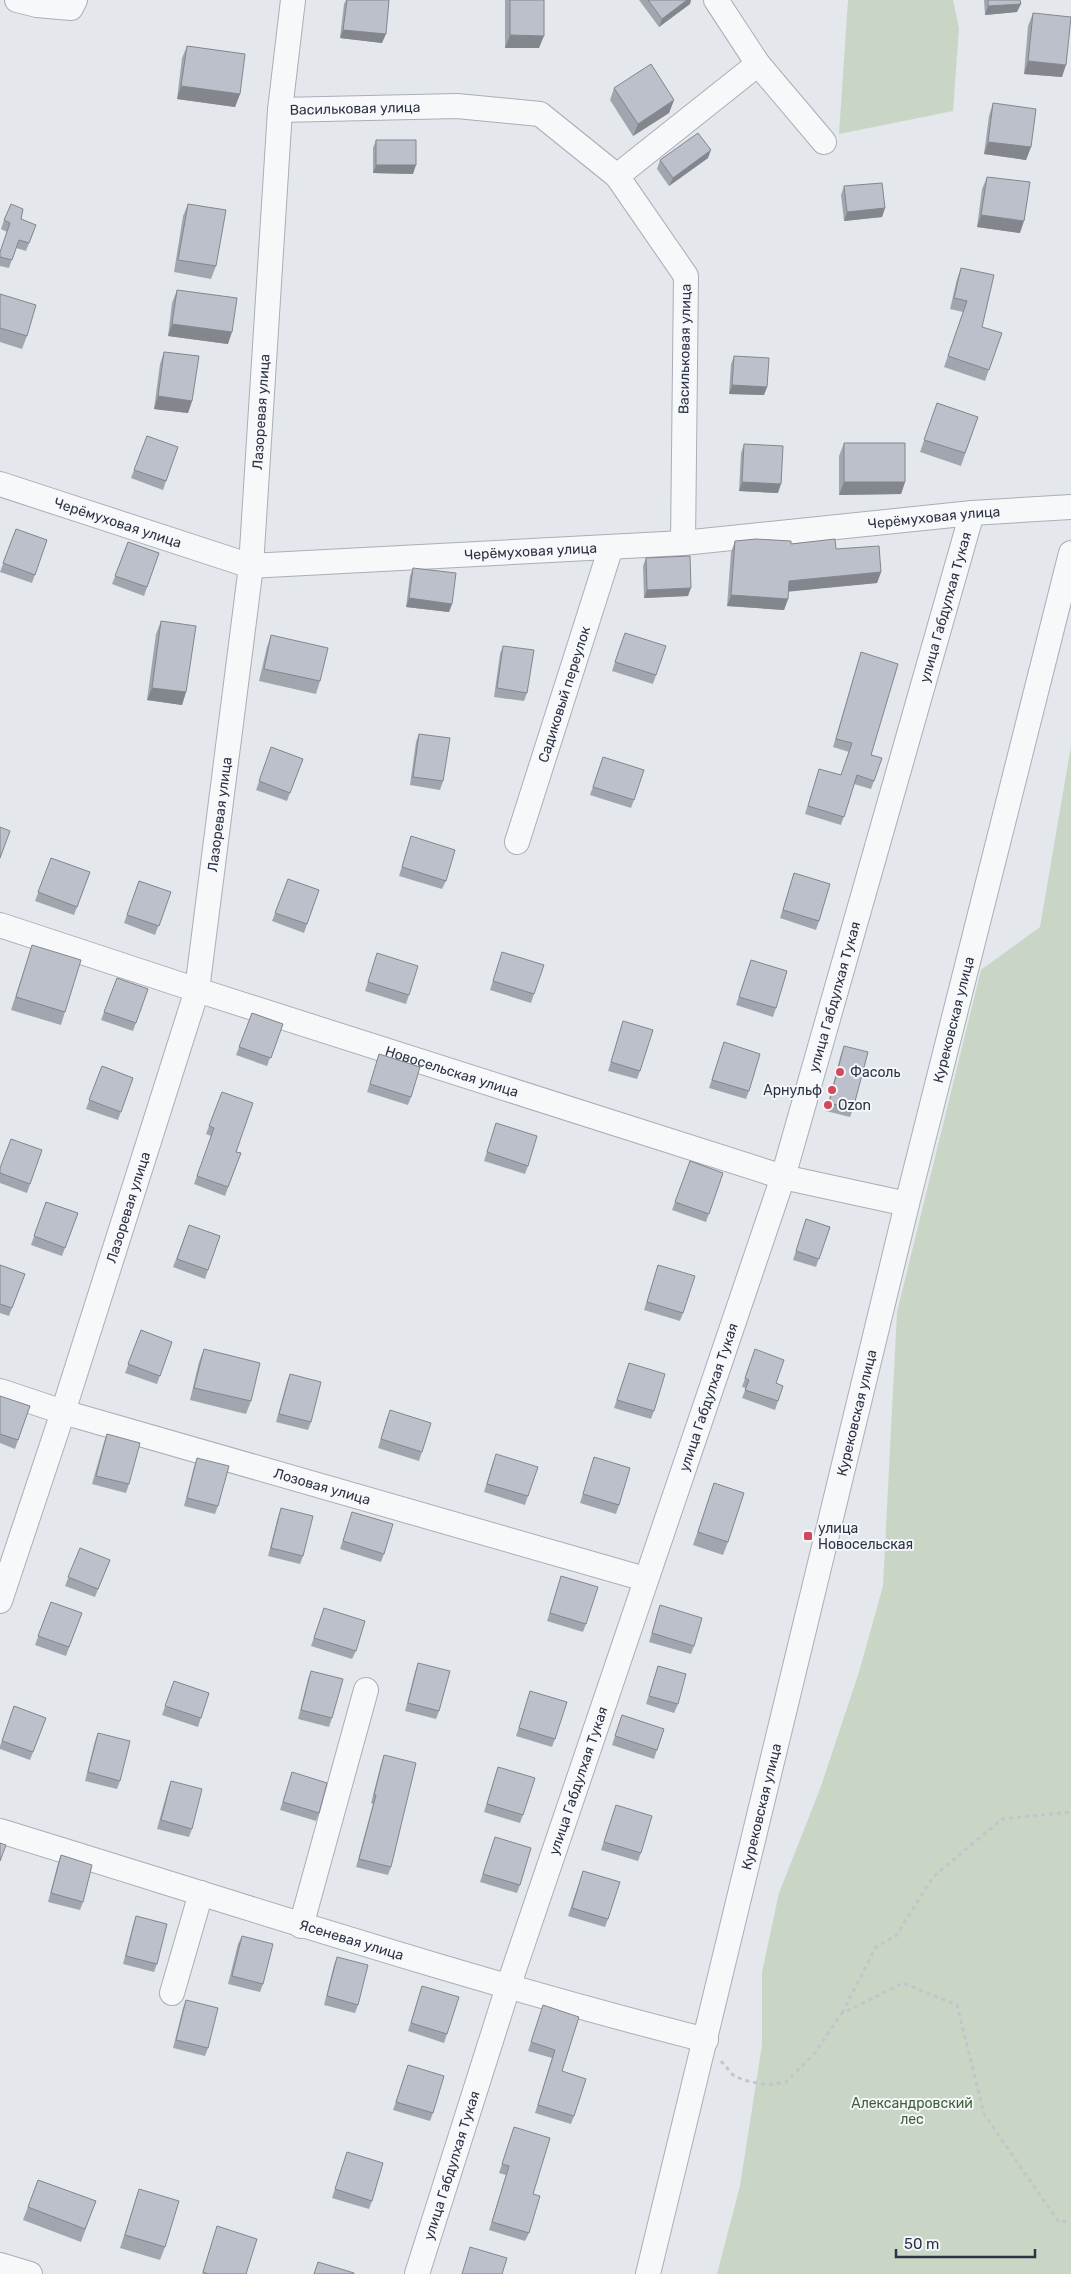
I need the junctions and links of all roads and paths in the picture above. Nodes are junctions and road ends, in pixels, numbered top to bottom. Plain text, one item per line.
1 (17, 0) edge
2 (75, 0) edge
3 (294, 0) edge
4 (716, 0) edge
5 (758, 64) junction
6 (280, 110) junction
7 (824, 142) dead end
8 (617, 176) junction
9 (0, 484) edge
10 (1071, 507) edge
11 (972, 513) junction
12 (683, 543) junction
13 (611, 547) junction
14 (1071, 553) edge
15 (251, 566) junction
16 (517, 842) dead end
17 (0, 925) edge
18 (197, 990) junction
19 (783, 1177) junction
20 (907, 1204) junction
21 (0, 1391) edge
22 (63, 1412) junction
23 (645, 1579) junction
24 (0, 1601) edge
25 (366, 1690) dead end
26 (1071, 1812) edge
27 (0, 1831) edge
28 (201, 1893) junction
29 (301, 1926) junction
30 (508, 1987) junction
31 (172, 1993) dead end
32 (841, 2014) junction
33 (706, 2040) junction
34 (1071, 2222) edge
35 (0, 2264) edge
36 (30, 2274) edge
37 (417, 2274) edge
38 (648, 2274) edge

1 - 2 street
3 - 6 street, Лазоревая улица
4 - 5 street
5 - 7 street
5 - 8 street
6 - 8 street, Васильковая улица
6 - 15 street, Лазоревая улица
8 - 12 street, Васильковая улица
9 - 15 street, Черёмуховая улица
10 - 11 street, Черёмуховая улица
11 - 12 street, Черёмуховая улица
11 - 19 street, улица Габдулхая Тукая
12 - 13 street, Черёмуховая улица
13 - 15 street, Черёмуховая улица
13 - 16 street, Садиковый переулок
14 - 20 street, Курековская улица
15 - 18 street, Лазоревая улица
17 - 18 street, Новосельская улица
18 - 19 street, Новосельская улица
18 - 22 street, Лазоревая улица
19 - 20 street, Новосельская улица
19 - 23 street, улица Габдулхая Тукая
20 - 33 street, Курековская улица
21 - 22 street, Лозовая улица
22 - 23 street, Лозовая улица
22 - 24 street, Лазоревая улица
23 - 30 street, улица Габдулхая Тукая
25 - 29 street
26 - 32 path
27 - 28 street, Ясеневая улица
28 - 29 street, Ясеневая улица
28 - 31 street
29 - 30 street, Ясеневая улица
30 - 33 street, Ясеневая улица
30 - 37 street, улица Габдулхая Тукая
32 - 33 path
32 - 34 path
33 - 38 street, Курековская улица
35 - 36 street

